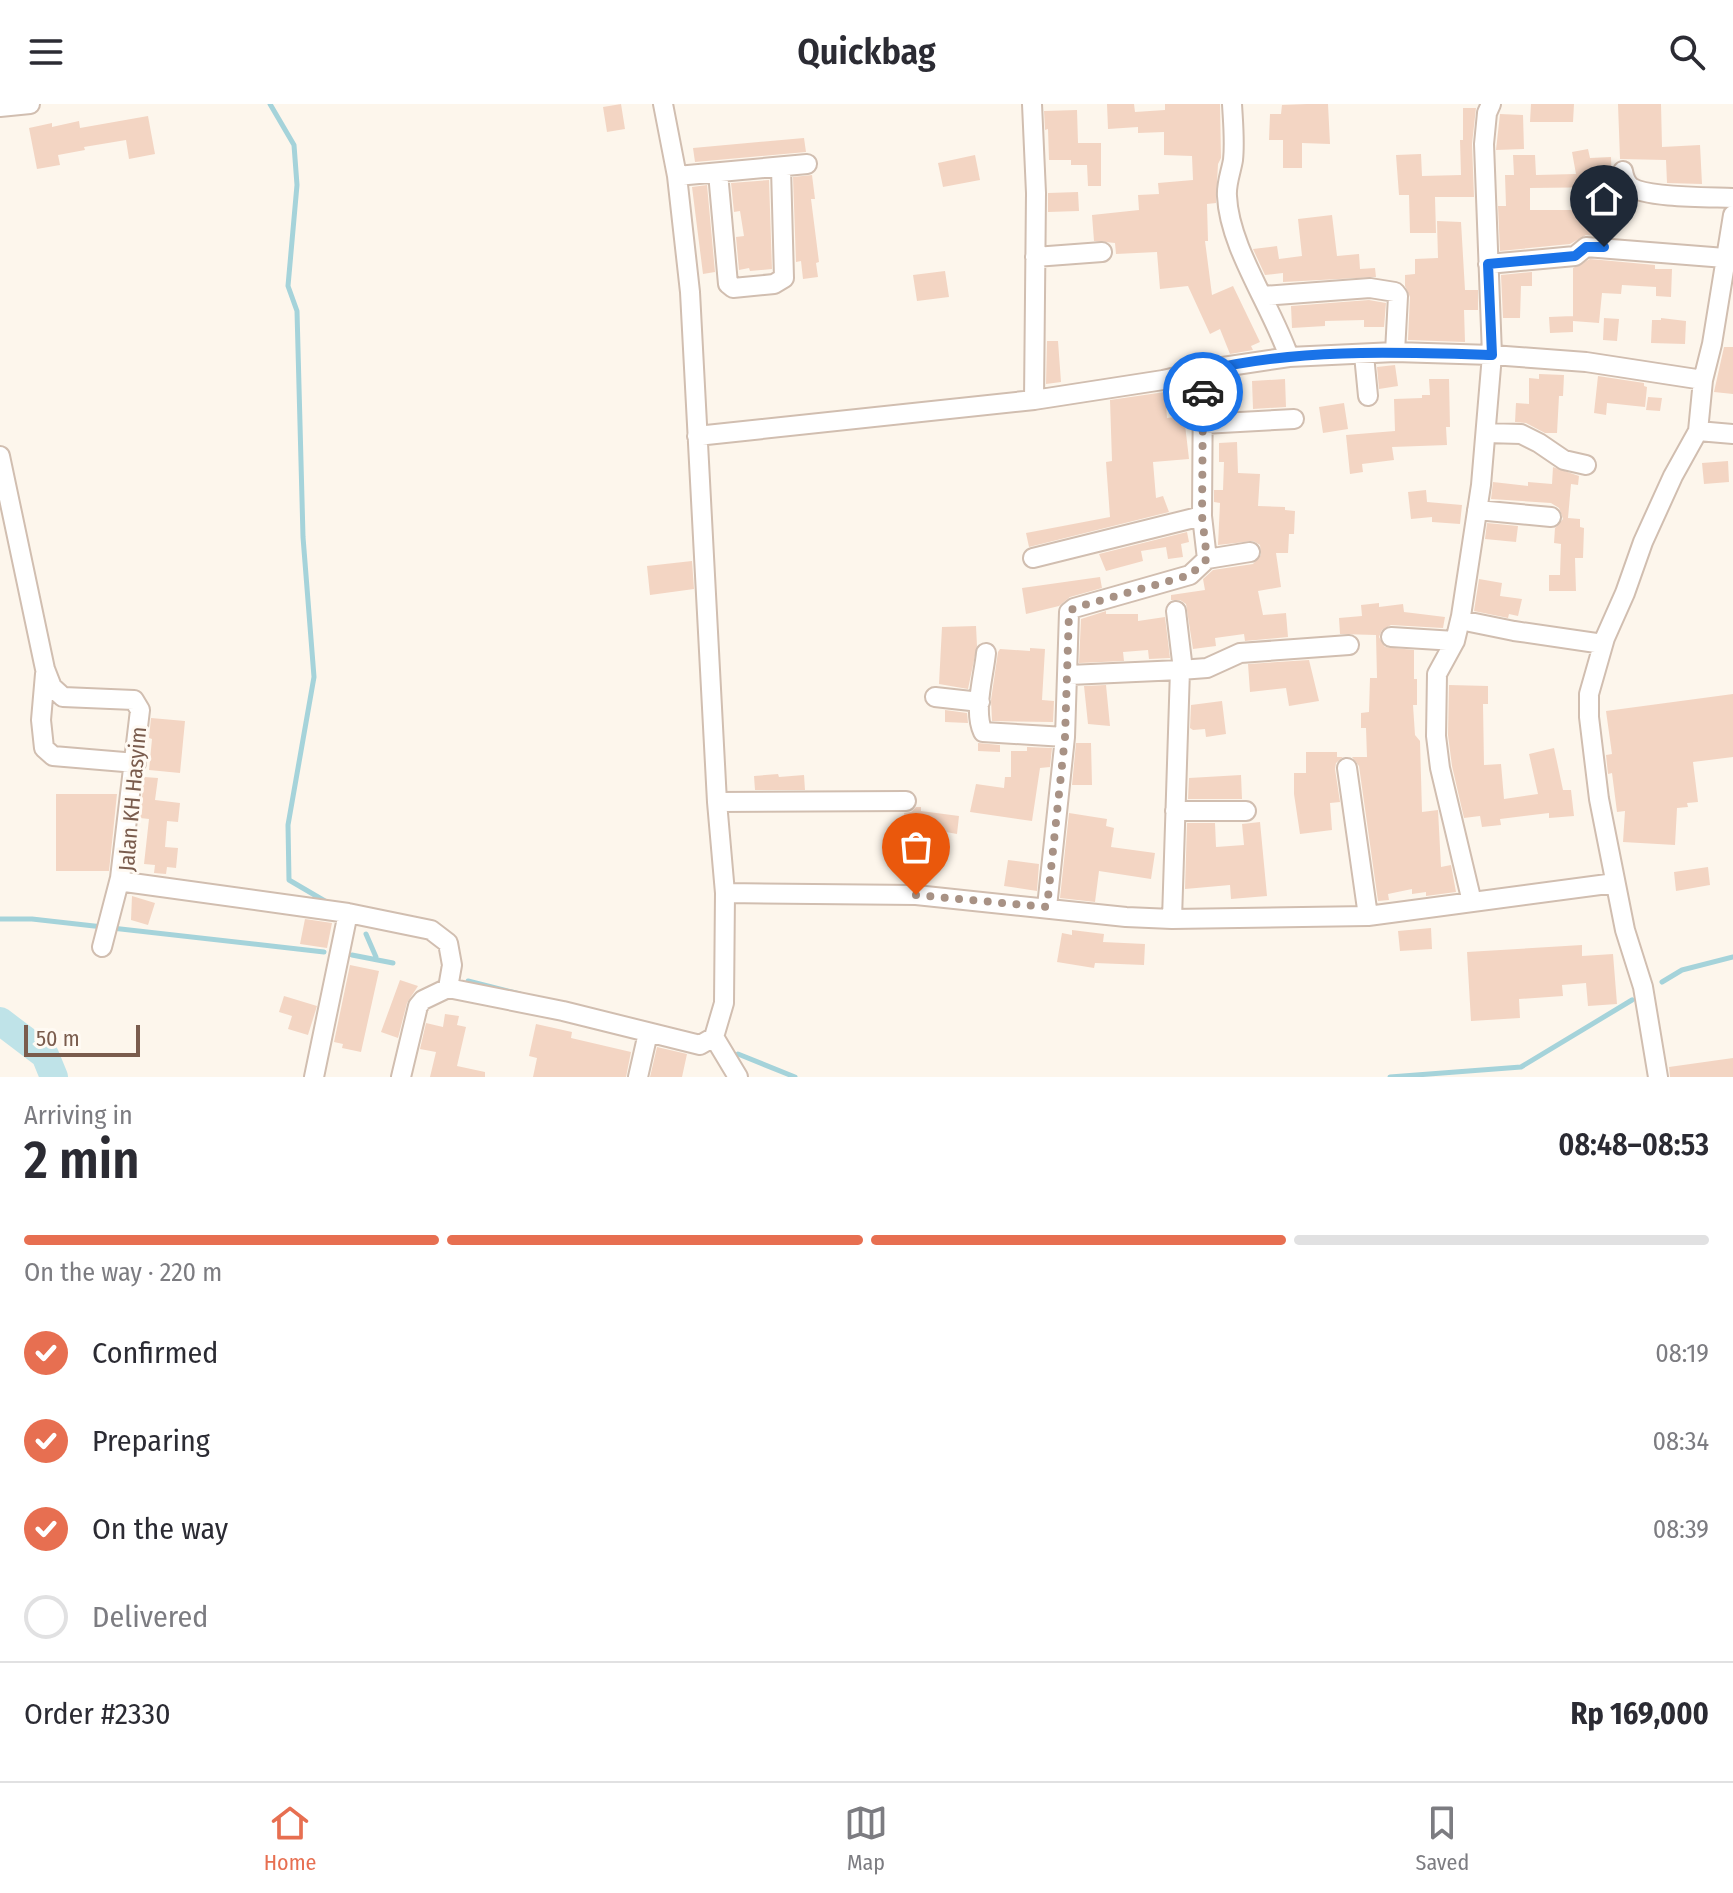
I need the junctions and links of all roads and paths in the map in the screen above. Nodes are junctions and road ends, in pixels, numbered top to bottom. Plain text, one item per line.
1 (30, 104) edge
2 (663, 104) edge
3 (1032, 104) edge
4 (1232, 104) edge
5 (1491, 104) edge
6 (0, 107) edge
7 (807, 164) dead end
8 (781, 168) junction
9 (1623, 171) dead end
10 (718, 173) junction
11 (677, 176) junction
12 (1733, 198) edge
13 (1733, 215) edge
14 (1102, 252) dead end
15 (1035, 257) junction
16 (1725, 258) junction
17 (1488, 264) junction
18 (1262, 296) junction
19 (1725, 309) edge
20 (1395, 352) junction
21 (1364, 355) junction
22 (1492, 355) junction
23 (1289, 357) junction
24 (1203, 371) junction
25 (1703, 380) junction
26 (1368, 396) dead end
27 (1034, 400) junction
28 (1294, 419) dead end
29 (1203, 424) junction
30 (1698, 431) junction
31 (1486, 433) junction
32 (1733, 434) edge
33 (697, 436) junction
34 (0, 456) edge
35 (1586, 465) dead end
36 (1477, 510) junction
37 (1202, 516) junction
38 (1551, 517) dead end
39 (1250, 552) dead end
40 (1033, 558) dead end
41 (1207, 559) junction
42 (1176, 611) dead end
43 (1460, 620) junction
44 (1391, 637) dead end
45 (1455, 641) junction
46 (1603, 644) junction
47 (1349, 645) dead end
48 (986, 653) dead end
49 (45, 669) junction
50 (1181, 670) junction
51 (1069, 675) junction
52 (935, 697) dead end
53 (980, 702) junction
54 (1065, 737) junction
55 (136, 763) junction
56 (1347, 768) dead end
57 (906, 801) dead end
58 (717, 802) junction
59 (1175, 811) junction
60 (1246, 811) dead end
61 (120, 878) junction
62 (1615, 883) junction
63 (725, 893) junction
64 (1472, 902) junction
65 (1047, 907) junction
66 (348, 913) junction
67 (1368, 916) junction
68 (1172, 919) junction
69 (102, 947) dead end
70 (448, 988) junction
71 (648, 1033) junction
72 (714, 1037) junction
73 (314, 1077) edge
74 (401, 1077) edge
75 (638, 1077) edge
76 (738, 1077) edge
77 (1658, 1077) edge

1 - 6 street
2 - 11 street
3 - 15 street
4 - 18 street
5 - 17 street
7 - 8 street
8 - 10 street
8 - 10 street
9 - 12 street
10 - 11 street
11 - 33 street
13 - 16 street
14 - 15 street
15 - 27 street
16 - 17 street
16 - 19 street
17 - 22 street
18 - 20 street
18 - 23 street
19 - 25 street
20 - 21 street
20 - 22 street
21 - 23 street
21 - 26 street
22 - 25 street
22 - 31 street
23 - 24 street
24 - 27 street
24 - 29 street
25 - 30 street
27 - 33 street
28 - 29 street
29 - 37 street
30 - 32 street
30 - 46 street
31 - 35 street
31 - 36 street
33 - 58 street
34 - 49 street, Jalan KH Hasyim
36 - 38 street
36 - 43 street
37 - 40 street
37 - 41 street
39 - 41 street
41 - 51 street
42 - 50 street
43 - 45 street
43 - 46 street
44 - 45 street
45 - 64 street
46 - 62 street
47 - 50 street
48 - 53 street
49 - 55 street, Jalan KH Hasyim
49 - 55 street
50 - 51 street
50 - 59 street
51 - 54 street
52 - 53 street
53 - 54 street
54 - 65 street
55 - 61 street, Jalan KH Hasyim
56 - 67 street
57 - 58 street
58 - 63 street
59 - 60 street
59 - 68 street
61 - 66 street, Jalan KH Hasyim
61 - 69 street
62 - 64 street
62 - 77 street
63 - 65 street
63 - 72 street
64 - 67 street
65 - 68 street
66 - 70 street, Jalan KH Hasyim
66 - 73 street
67 - 68 street
70 - 71 street
70 - 74 street
71 - 72 street
71 - 75 street
72 - 76 street

